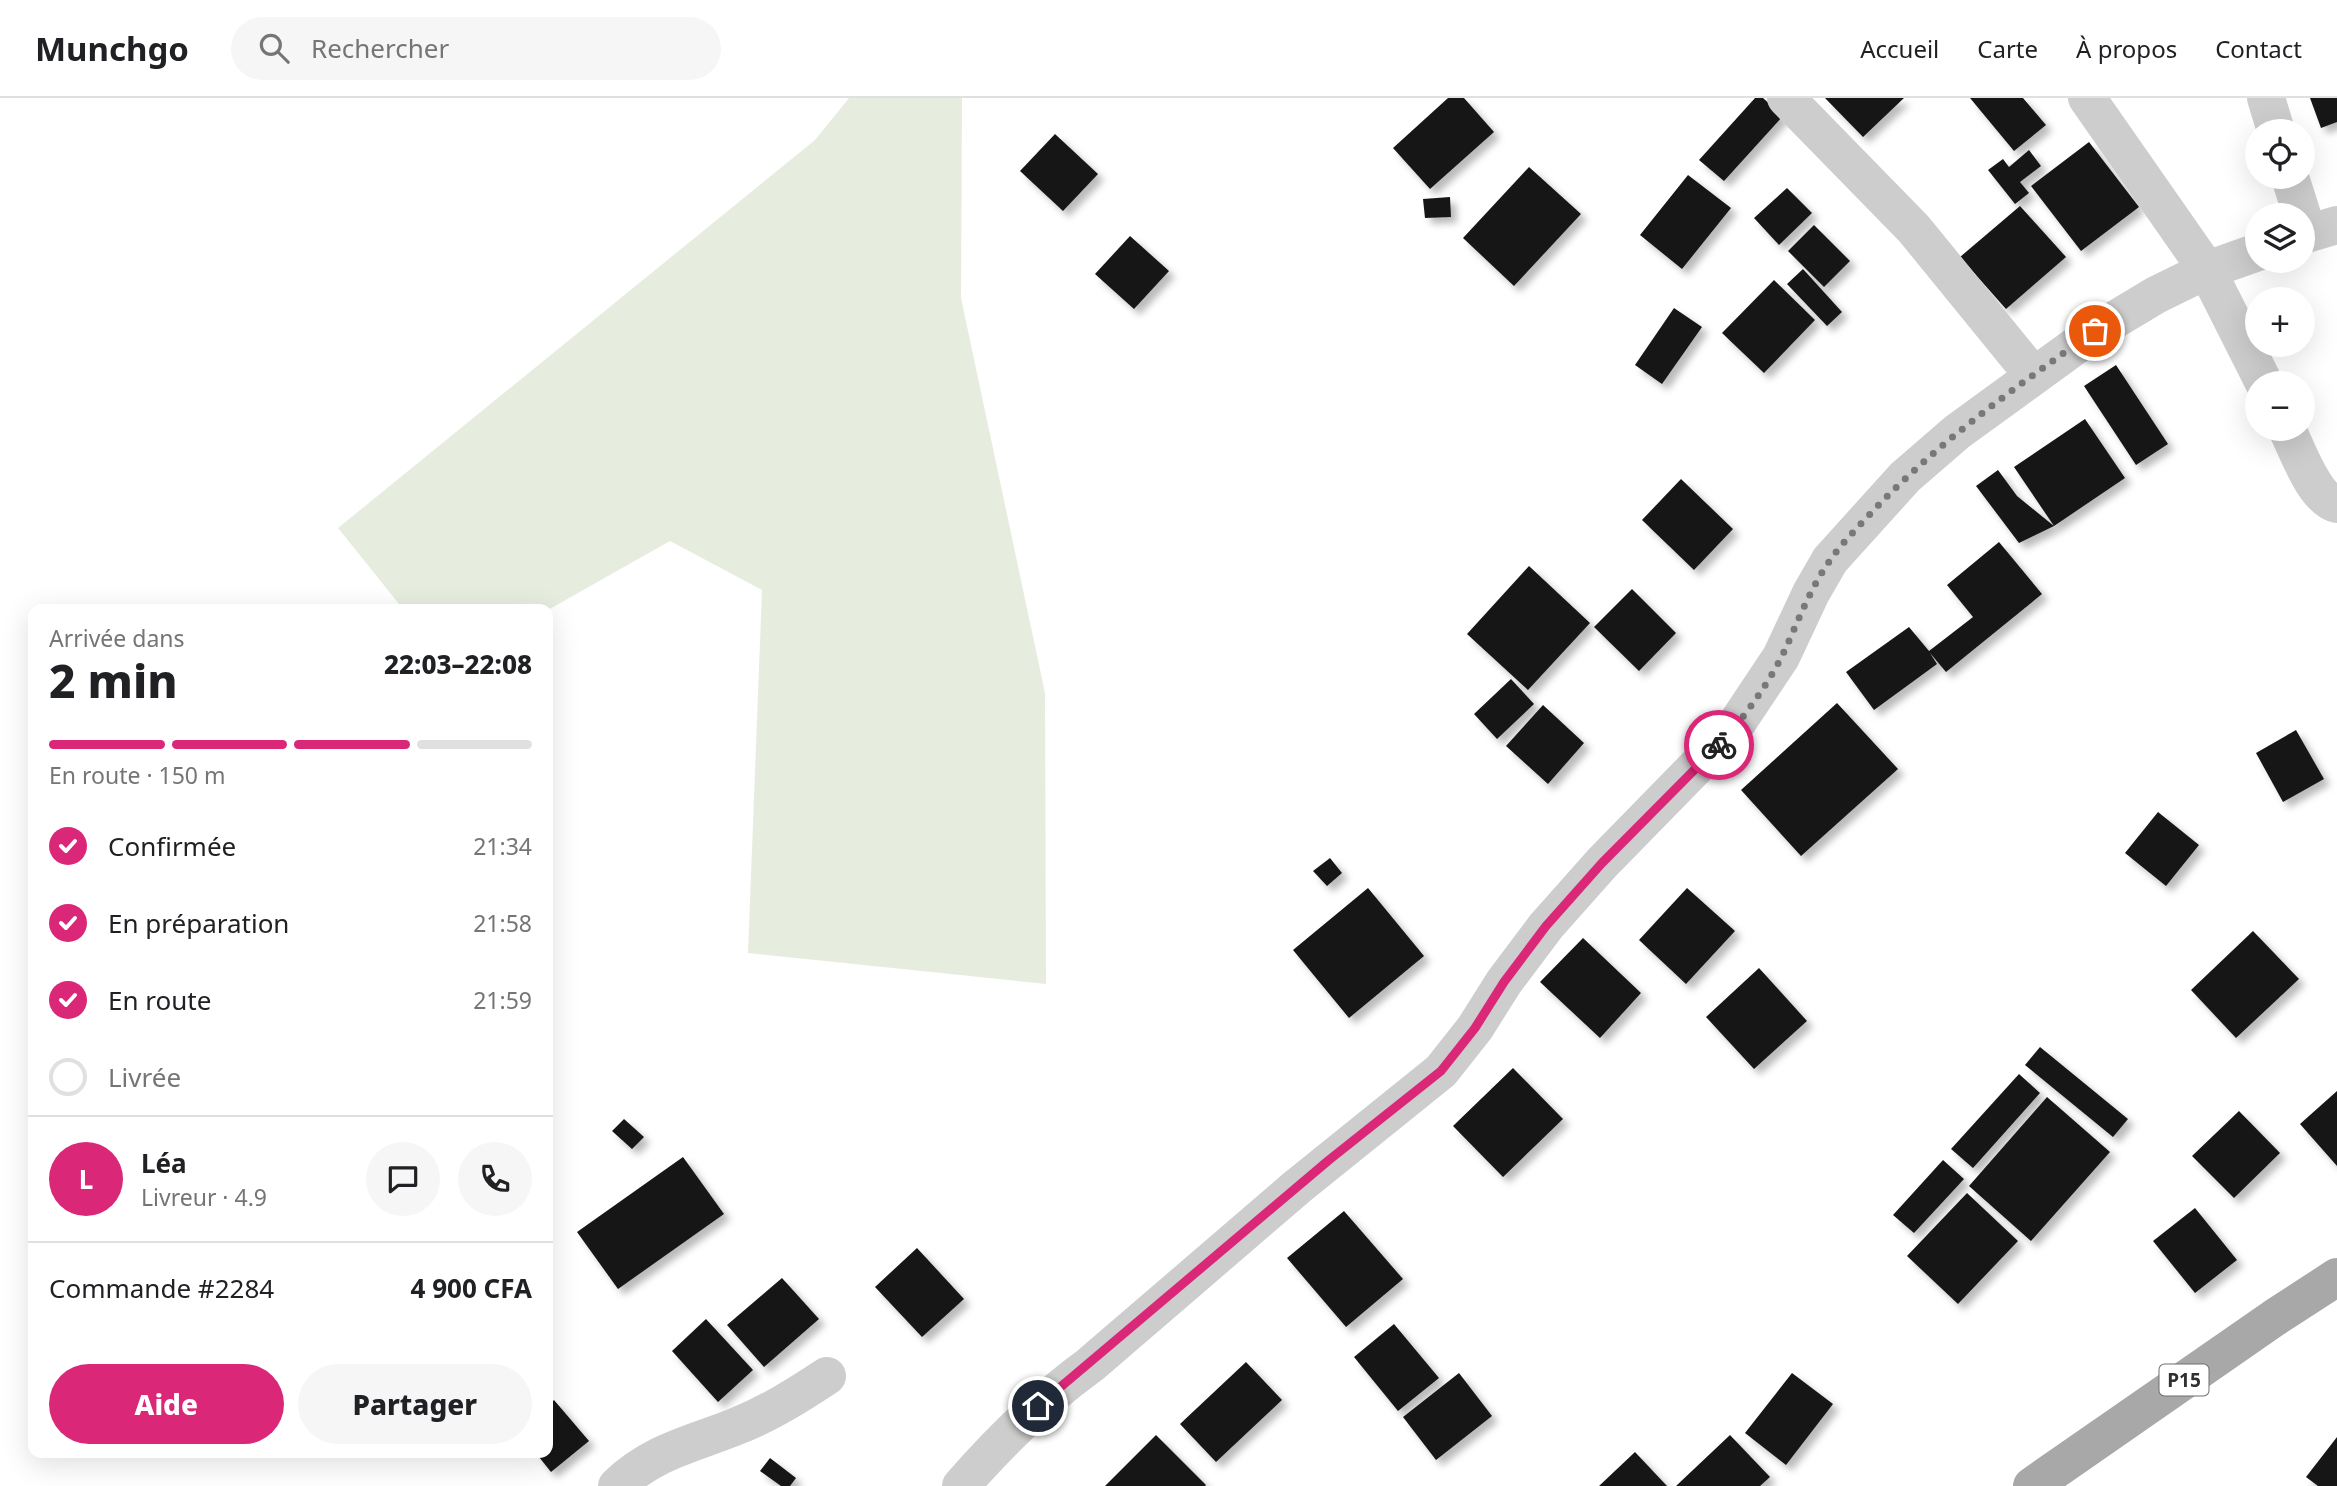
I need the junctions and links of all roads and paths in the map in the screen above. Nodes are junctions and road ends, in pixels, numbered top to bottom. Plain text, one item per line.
1 (1786, 98) edge
2 (2087, 98) edge
3 (2266, 98) edge
4 (2272, 119) edge
5 (2245, 257) edge
6 (2207, 270) junction
7 (2258, 371) edge
8 (2033, 375) junction
9 (2293, 441) edge
10 (2337, 504) edge
11 (2337, 1277) edge
12 (827, 1376) dead end
13 (617, 1486) edge
14 (961, 1486) edge
15 (2032, 1486) edge

1 - 8 street
2 - 6 street
3 - 4 street
5 - 6 street
6 - 7 street
6 - 8 street
8 - 14 street
9 - 10 street
11 - 15 main road, P15
12 - 13 street

